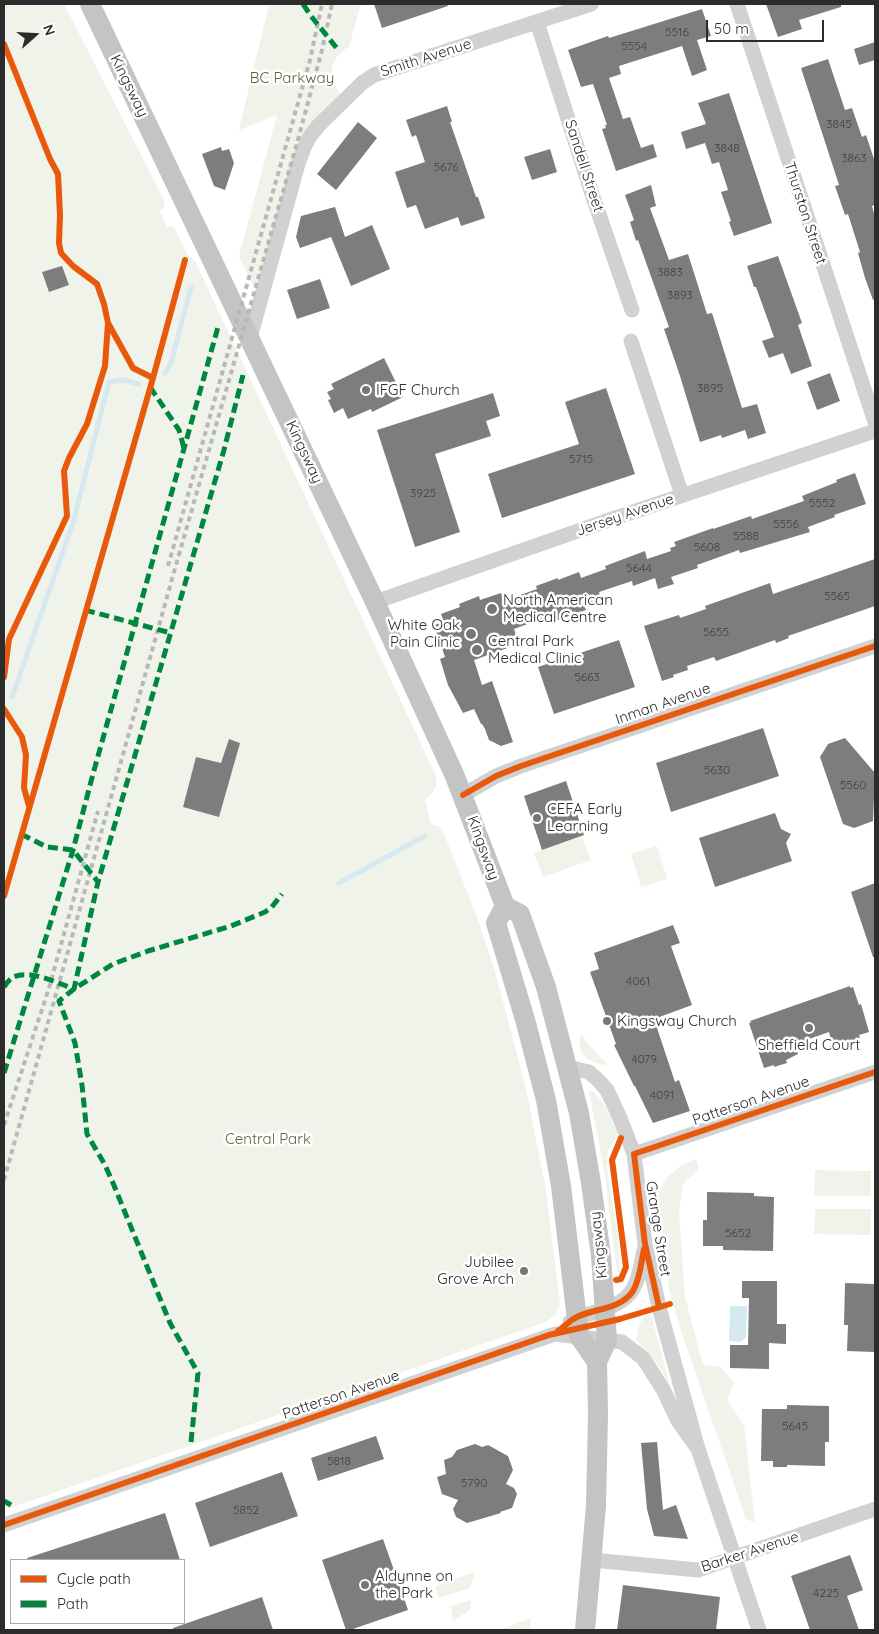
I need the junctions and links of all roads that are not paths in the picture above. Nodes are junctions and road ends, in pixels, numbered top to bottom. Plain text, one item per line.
1 (90, 4) edge
2 (591, 4) edge
3 (736, 4) edge
4 (537, 22) junction
5 (632, 310) dead end
6 (250, 338) junction
7 (631, 341) dead end
8 (875, 422) edge
9 (875, 431) edge
10 (682, 495) junction
11 (375, 602) junction
12 (875, 646) edge
13 (463, 794) junction
14 (505, 906) junction
15 (567, 1067) junction
16 (875, 1072) edge
17 (634, 1154) junction
18 (645, 1244) junction
19 (604, 1309) junction
20 (578, 1327) junction
21 (607, 1340) junction
22 (597, 1362) junction
23 (698, 1449) junction
24 (875, 1509) edge
25 (4, 1526) edge
26 (734, 1558) junction
27 (592, 1560) junction
28 (585, 1630) edge
29 (759, 1630) edge

1 - 6 main road, Kingsway
2 - 4 street, Smith Avenue
3 - 8 street, Thurston Street
4 - 5 street, Sandell Street
4 - 6 street, Smith Avenue
6 - 11 main road, Kingsway
7 - 10 street
9 - 10 street, Jersey Avenue
10 - 11 street, Jersey Avenue
11 - 13 main road, Kingsway
12 - 13 street, Inman Avenue
13 - 14 main road, Kingsway
14 - 15 main road, Kingsway
14 - 20 main road, Kingsway
15 - 17 street, Grange Street
15 - 19 main road, Kingsway
16 - 17 street, Patterson Avenue
17 - 18 street, Grange Street
18 - 19 street, Patterson Avenue
18 - 23 street, Grange Street
19 - 20 street, Patterson Avenue
19 - 21 main road, Kingsway
20 - 21 street, Patterson Avenue
20 - 22 main road, Kingsway
20 - 25 street, Patterson Avenue
21 - 22 main road, Kingsway
21 - 23 street, Patterson Avenue
22 - 27 main road, Kingsway
23 - 26 street, Grange Street
24 - 26 street, Barker Avenue
26 - 27 street, Barker Avenue
26 - 29 street, Grange Street
27 - 28 main road, Kingsway

